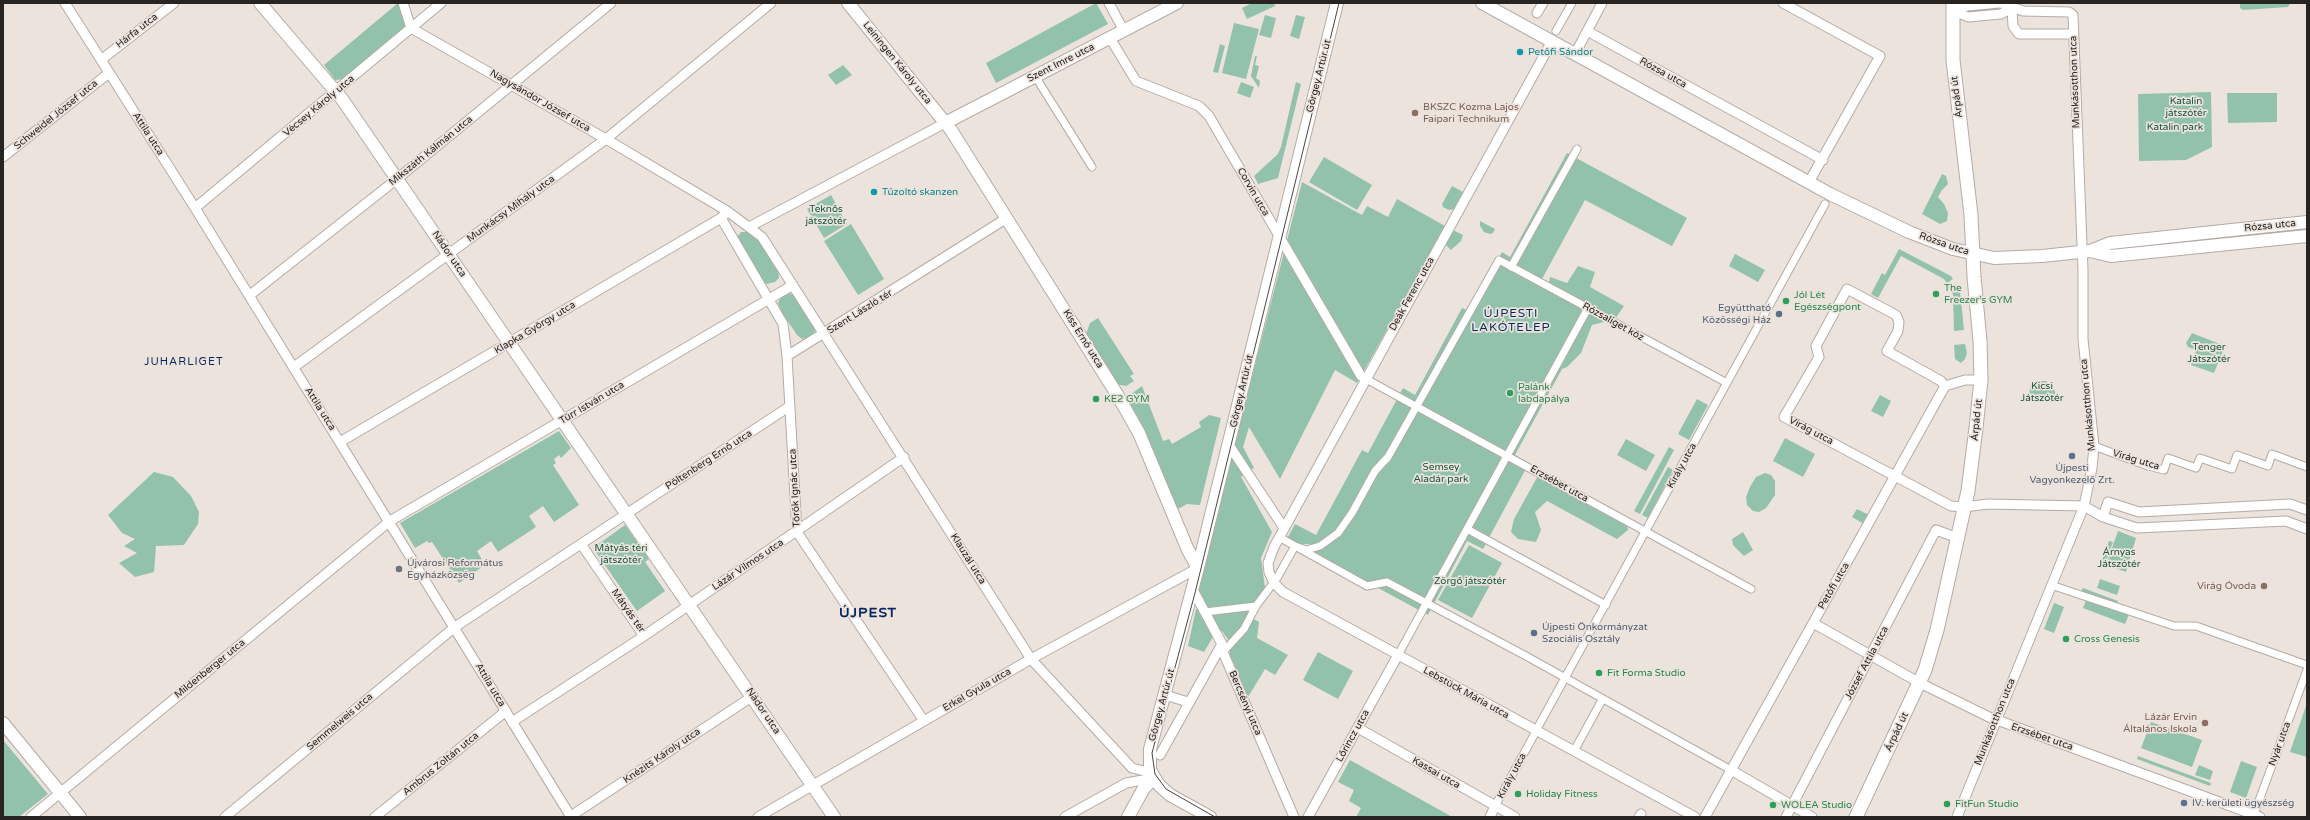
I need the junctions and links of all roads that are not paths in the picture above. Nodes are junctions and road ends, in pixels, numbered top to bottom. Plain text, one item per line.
1 (65, 3) edge
2 (174, 3) edge
3 (260, 3) edge
4 (403, 3) edge
5 (441, 3) edge
6 (610, 3) edge
7 (770, 3) edge
8 (848, 3) edge
9 (1109, 3) edge
10 (1176, 3) edge
11 (1337, 3) edge
12 (1482, 3) edge
13 (1542, 3) edge
14 (1572, 3) edge
15 (1602, 3) edge
16 (1783, 3) edge
17 (2000, 3) edge
18 (1952, 6) edge
19 (2012, 10) junction
20 (1537, 13) dead end
21 (411, 28) junction
22 (1124, 31) junction
23 (1587, 31) junction
24 (2073, 34) junction
25 (1554, 36) junction
26 (1110, 38) junction
27 (1575, 54) junction
28 (101, 60) junction
29 (109, 73) junction
30 (1035, 76) junction
31 (512, 84) junction
32 (336, 91) junction
33 (945, 123) junction
34 (606, 139) junction
35 (1577, 149) dead end
36 (3, 158) edge
37 (1823, 160) junction
38 (1092, 167) dead end
39 (668, 177) joint
40 (397, 179) junction
41 (1809, 182) junction
42 (1825, 204) dead end
43 (195, 208) junction
44 (724, 215) junction
45 (1007, 218) junction
46 (2307, 222) edge
47 (749, 227) junction
48 (2307, 236) edge
49 (1280, 237) junction
50 (2086, 252) junction
51 (450, 254) junction
52 (1973, 254) junction
53 (1512, 267) junction
54 (793, 285) junction
55 (250, 295) junction
56 (769, 300) junction
57 (1588, 308) junction
58 (824, 334) junction
59 (508, 344) junction
60 (787, 356) junction
61 (294, 367) junction
62 (1366, 379) junction
63 (1981, 380) junction
64 (1727, 383) junction
65 (1945, 386) junction
66 (790, 406) junction
67 (1417, 407) junction
68 (562, 421) junction
69 (340, 442) junction
70 (1229, 445) junction
71 (2094, 446) junction
72 (1507, 455) junction
73 (904, 457) junction
74 (2307, 467) edge
75 (1895, 477) junction
76 (2084, 506) junction
77 (1964, 508) junction
78 (2307, 510) edge
79 (627, 514) junction
80 (2103, 517) junction
81 (390, 521) junction
82 (1284, 528) junction
83 (1468, 528) junction
84 (2307, 529) edge
85 (797, 532) junction
86 (1645, 532) junction
87 (1279, 538) junction
88 (1958, 538) junction
89 (581, 544) junction
90 (1295, 546) junction
91 (1198, 568) junction
92 (1274, 584) junction
93 (2051, 585) junction
94 (1752, 589) dead end
95 (1193, 590) junction
96 (1426, 604) junction
97 (690, 605) junction
98 (1606, 605) junction
99 (1256, 606) junction
100 (1205, 612) junction
101 (1813, 623) junction
102 (455, 628) junction
103 (644, 636) junction
104 (1222, 648) junction
105 (1398, 656) junction
106 (1870, 656) junction
107 (1031, 659) junction
108 (2307, 665) edge
109 (2307, 670) edge
110 (1565, 679) junction
111 (1920, 683) junction
112 (1165, 695) junction
113 (752, 696) junction
114 (1602, 700) junction
115 (1188, 702) junction
116 (506, 711) junction
117 (1995, 720) junction
118 (924, 721) junction
119 (512, 722) junction
120 (3, 723) edge
121 (1538, 727) dead end
122 (1358, 728) junction
123 (1534, 735) dead end
124 (1574, 751) junction
125 (1160, 755) dead end
126 (1132, 768) junction
127 (1731, 770) junction
128 (1153, 775) junction
129 (1126, 783) junction
130 (813, 785) junction
131 (60, 793) junction
132 (1495, 806) junction
133 (1792, 806) junction
134 (2255, 816) edge
135 (30, 817) edge
136 (80, 817) edge
137 (225, 817) edge
138 (376, 817) edge
139 (571, 817) edge
140 (758, 817) edge
141 (834, 817) edge
142 (1065, 817) edge
143 (1128, 817) edge
144 (1210, 817) edge
145 (1294, 817) edge
146 (1308, 817) edge
147 (1490, 817) edge
148 (1515, 817) edge
149 (1695, 817) edge
150 (1705, 817) edge
151 (1786, 817) edge
152 (1812, 817) edge
153 (1856, 817) edge
154 (1956, 817) edge

1 - 28 street, Attila utca
2 - 28 street, Hárfa utca
3 - 32 street, Nádor utca
4 - 21 street
5 - 21 street, Vécsey Károly utca
6 - 31 street, Mikszáth Kálmán utca
7 - 34 street, Munkácsy Mihály utca
8 - 33 street, Leiningen Károly utca
9 - 22 street
10 - 22 street, Szent Imre utca
11 - 49 street, Görgey Artúr út
12 - 25 street, Rózsa utca
13 - 20 street
14 - 25 street, Deák Ferenc utca
15 - 23 street
16 - 37 street
17 - 18 street
17 - 19 street
18 - 19 street
18 - 52 main road, Árpád út
19 - 24 street
19 - 24 street, Munkásotthon utca
21 - 31 street, Nagysándor József utca
21 - 32 street, Vécsey Károly utca
22 - 26 street, Szent Imre utca
23 - 27 street
23 - 37 street, Rózsa utca
24 - 50 street, Munkásotthon utca
25 - 27 street, Rózsa utca
25 - 62 street, Deák Ferenc utca
26 - 30 street, Szent Imre utca
26 - 49 street, Corvin utca
27 - 41 street, Rózsa utca
28 - 29 street, Attila utca
29 - 36 street, Schweidel József utca
29 - 43 street, Attila utca
30 - 33 street, Szent Imre utca
30 - 38 street
31 - 34 street, Nagysándor József utca
31 - 40 street, Mikszáth Kálmán utca
32 - 40 street, Nádor utca
32 - 43 street, Vécsey Károly utca
33 - 45 street, Kiss Ernő utca
33 - 47 street
34 - 39 street, Nagysándor József utca
34 - 51 street, Munkácsy Mihály utca
35 - 53 street
37 - 41 street
39 - 44 street, Szent László tér
40 - 51 street, Nádor utca
40 - 55 street, Mikszáth Kálmán utca
41 - 52 street, Rózsa utca
42 - 64 street, Király utca
43 - 55 street, Attila utca
44 - 47 street, Szent László tér
44 - 56 street, Szent László tér
44 - 59 street, Klapka György utca
45 - 58 street, Szent László tér
45 - 91 street, Kiss Ernő utca
46 - 50 street, Rózsa utca
47 - 54 street, Szent László tér
48 - 50 street, Rózsa utca
49 - 62 street, Corvin utca
49 - 70 street, Görgey Artúr út
50 - 52 street, Rózsa utca
50 - 71 street, Munkásotthon utca
51 - 59 street, Nádor utca
51 - 61 street, Munkácsy Mihály utca
52 - 63 main road, Árpád út
53 - 57 street, Rózsaliget köz
53 - 67 street, Rózsaliget köz
54 - 56 street, Türr István utca
54 - 58 street, Szent László tér
55 - 61 street, Attila utca
56 - 60 street, Szent László tér
56 - 68 street, Türr István utca
57 - 64 street, Rózsaliget köz
57 - 72 street
58 - 60 street
58 - 73 street, Klauzál utca
59 - 68 street, Nádor utca
59 - 69 street, Klapka György utca
60 - 66 street, Török Ignác utca
61 - 69 street, Attila utca
62 - 67 street, Erzsébet utca
62 - 82 street, Deák Ferenc utca
63 - 65 street
63 - 77 main road, Árpád út
64 - 86 street, Király utca
65 - 75 street, Petőfi utca
65 - 75 street, Virág utca
66 - 79 street, Pöltenberg Ernő utca
66 - 85 street, Török Ignác utca
67 - 72 street, Erzsébet utca
67 - 90 street
68 - 79 street, Nádor utca
68 - 81 street, Türr István utca
69 - 81 street, Attila utca
70 - 82 street
70 - 91 street, Görgey Artúr út
71 - 74 street, Virág utca
71 - 76 street, Munkásotthon utca
72 - 83 street
72 - 86 street, Erzsébet utca
73 - 85 street, Lázár Vilmos utca
73 - 107 street, Klauzál utca
75 - 77 street, Virág utca
75 - 101 street, Petőfi utca
76 - 77 street, Virág utca
76 - 80 street, Virág utca
76 - 93 street, Munkásotthon utca
77 - 88 main road, Árpád út
78 - 80 street
79 - 89 street
79 - 97 street
80 - 84 street, Virág utca
81 - 102 street, Attila utca
81 - 131 street, Mildenberger utca
82 - 87 street, Deák Ferenc utca
83 - 96 street
83 - 98 street
85 - 97 street, Lázár Vilmos utca
85 - 118 street, Török Ignác utca
86 - 94 street, Erzsébet utca
86 - 98 street, Király utca
87 - 90 street
87 - 92 street, Deák Ferenc utca
88 - 106 street, József Attila utca
88 - 111 main road, Árpád út
89 - 102 street
89 - 103 street, Mátyás tér
90 - 92 street
90 - 96 street
91 - 95 street, Görgey Artúr út
91 - 107 street, Erkel Gyula utca
92 - 99 street
92 - 105 street, Lebstück Mária utca
93 - 108 street
93 - 117 street, Munkásotthon utca
95 - 100 street, Bercsényi utca
95 - 112 street, Görgey Artúr út
96 - 105 street
96 - 110 street
97 - 103 street, Mátyás tér
97 - 113 street, Nádor utca
98 - 110 street, Király utca
99 - 100 street
99 - 104 street
100 - 104 street, Bercsényi utca
101 - 106 street, Erzsébet utca
101 - 127 street, Petőfi utca
102 - 116 street, Attila utca
102 - 137 street, Semmelweis utca
103 - 119 street
104 - 115 street
104 - 145 street, Bercsényi utca
105 - 122 street, Lőrincz utca
105 - 124 street, Lebstück Mária utca
106 - 111 street, Erzsébet utca
106 - 133 street, József Attila utca
107 - 118 street, Erkel Gyula utca
107 - 126 street, Klauzál utca
109 - 134 street, Nyár utca
110 - 114 street
110 - 121 street, Király utca
111 - 117 street, Erzsébet utca
111 - 153 main road, Árpád út
112 - 115 street
112 - 128 street, Görgey Artúr út
113 - 130 street, Nádor utca
113 - 139 street, Knézits Károly utca
114 - 124 street
114 - 127 street
115 - 125 street
116 - 119 street, Attila utca
116 - 138 street, Ambrus Zoltán utca
117 - 134 street, Erzsébet utca
117 - 154 street, Munkásotthon utca
118 - 130 street, Erkel Gyula utca
119 - 139 street, Attila utca
120 - 131 street
122 - 132 street, Kassai utca
122 - 146 street, Lőrincz utca
123 - 132 street, Király utca
124 - 149 street, Lebstück Mária utca
126 - 128 street
126 - 129 street
127 - 133 street
127 - 150 street, Petőfi utca
128 - 129 street
128 - 143 street
128 - 144 street
129 - 142 street
130 - 140 street, Erkel Gyula utca
130 - 141 street, Nádor utca
131 - 135 street, Mildenberger utca
131 - 136 street
132 - 147 street, Király utca
132 - 148 street, Kassai utca
133 - 151 street, József Attila utca
133 - 152 street

